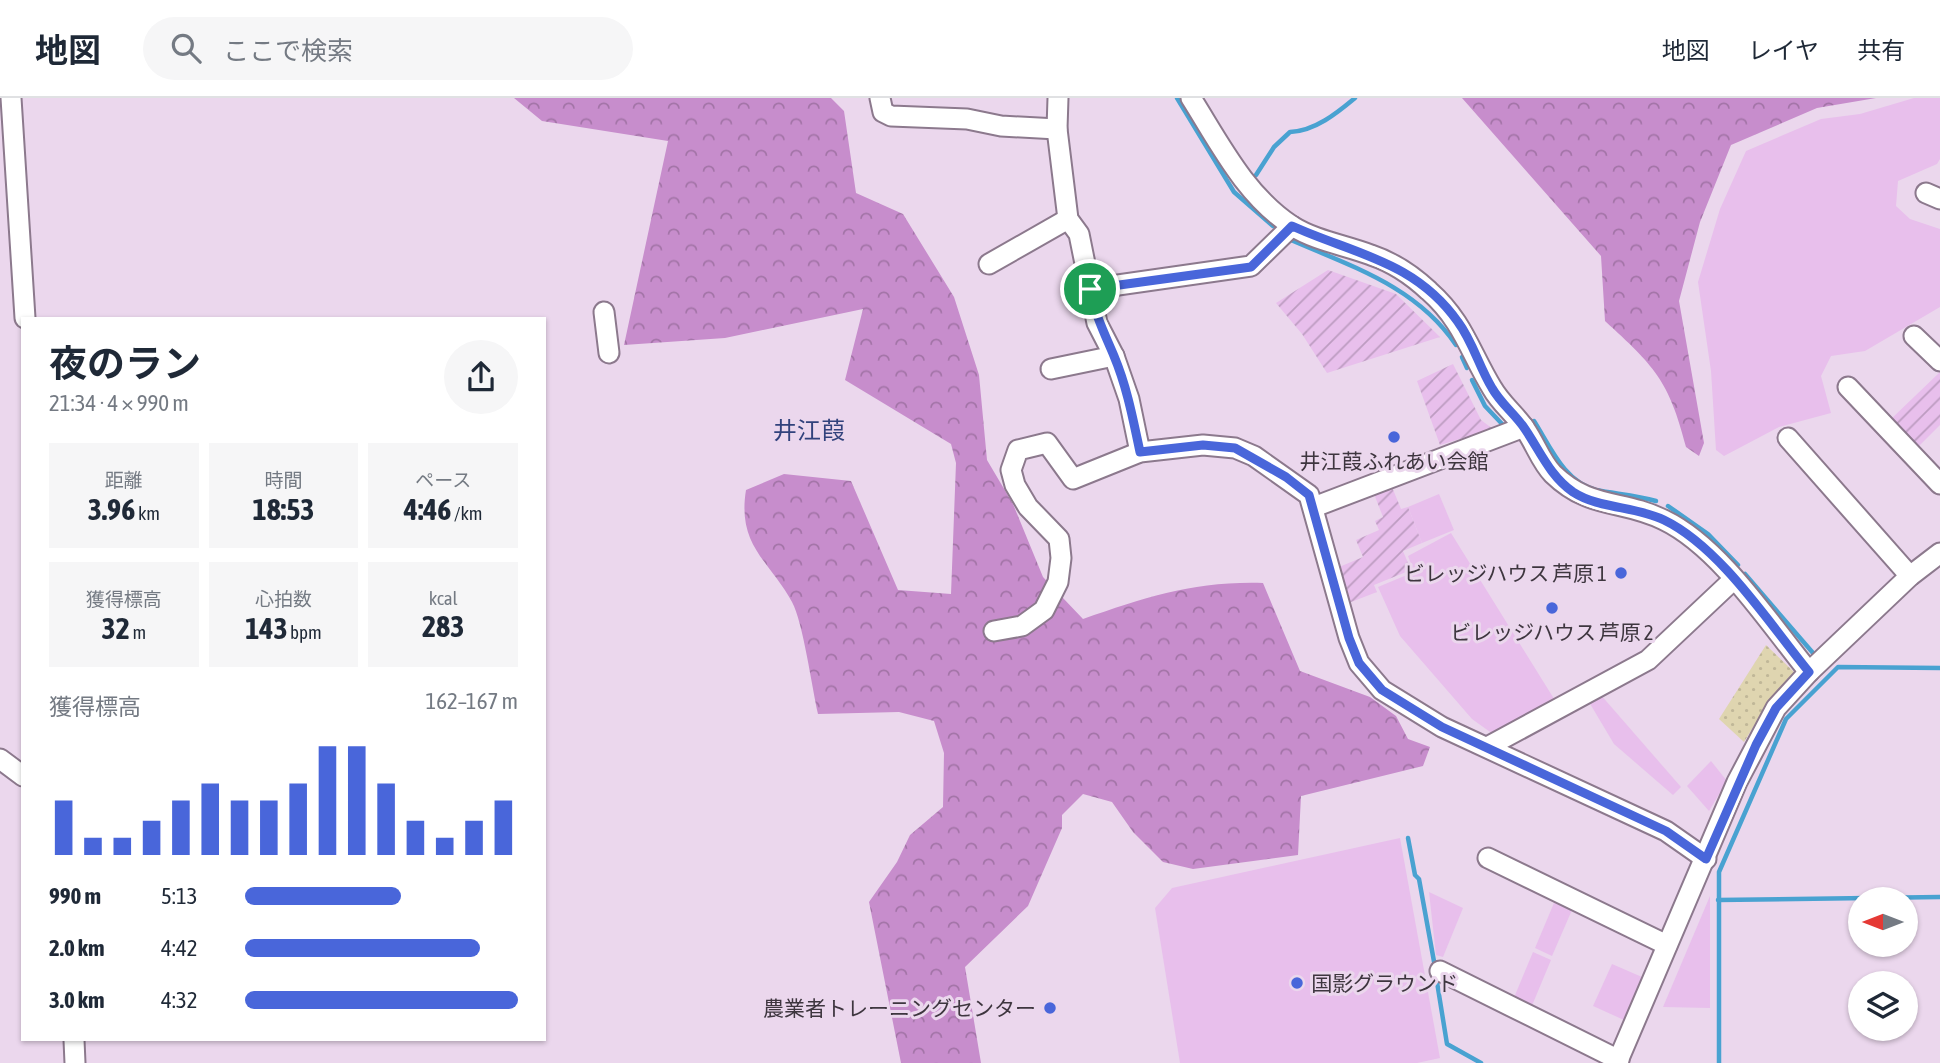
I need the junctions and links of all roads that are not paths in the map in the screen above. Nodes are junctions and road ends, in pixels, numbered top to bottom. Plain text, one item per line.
1 (11, 98) edge
2 (880, 98) edge
3 (1058, 98) edge
4 (1191, 98) edge
5 (1057, 129) junction
6 (1068, 219) junction
7 (1292, 226) junction
8 (989, 264) dead end
9 (1090, 289) junction
10 (604, 312) dead end
11 (25, 317) edge
12 (1914, 336) dead end
13 (609, 353) dead end
14 (1114, 356) junction
15 (1940, 360) edge
16 (1051, 369) dead end
17 (1848, 387) dead end
18 (1524, 427) junction
19 (1788, 438) dead end
20 (1140, 452) junction
21 (1940, 484) edge
22 (1314, 507) junction
23 (1940, 553) edge
24 (1910, 576) junction
25 (1733, 580) junction
26 (993, 631) dead end
27 (1809, 672) junction
28 (1489, 746) junction
29 (0, 760) edge
30 (21, 775) edge
31 (1488, 858) dead end
32 (1706, 859) junction
33 (1667, 945) junction
34 (1440, 971) dead end
35 (74, 1041) edge
36 (1618, 1062) edge
37 (75, 1063) edge

1 - 11 street
2 - 5 street
3 - 5 street
4 - 7 street
5 - 6 street
6 - 8 street
6 - 9 street
7 - 9 street
7 - 18 street
9 - 14 street
10 - 13 street
12 - 15 street
14 - 16 street
14 - 20 street
17 - 21 street
18 - 22 street
18 - 25 street
19 - 24 street
20 - 22 street
20 - 26 street
22 - 28 street
23 - 24 street
24 - 27 street
25 - 27 street
25 - 28 street
27 - 32 street
28 - 32 street
29 - 30 street
31 - 33 street
32 - 33 street
33 - 36 street
34 - 36 street
35 - 37 street

